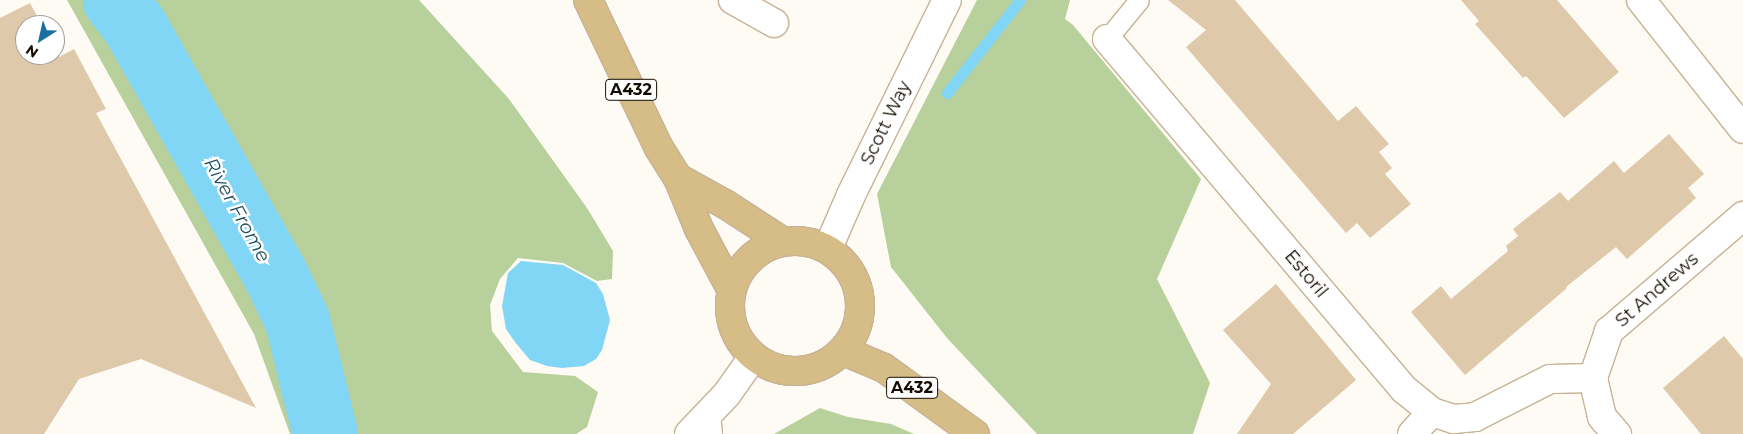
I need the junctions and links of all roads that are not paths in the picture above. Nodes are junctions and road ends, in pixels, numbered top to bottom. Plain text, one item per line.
1 (588, 0) edge
2 (732, 0) edge
3 (946, 0) edge
4 (1139, 0) edge
5 (1641, 0) edge
6 (774, 24) dead end
7 (1106, 39) joint
8 (1743, 128) edge
9 (678, 178) junction
10 (1743, 216) edge
11 (782, 241) junction
12 (828, 248) junction
13 (731, 289) junction
14 (844, 351) junction
15 (753, 357) junction
16 (1593, 378) junction
17 (1432, 412) junction
18 (711, 423) edge
19 (689, 434) edge
20 (975, 434) edge
21 (1412, 434) edge
22 (1617, 434) edge

1 - 9 main road, A432
2 - 6 street
3 - 12 street, Scott Way
4 - 7 lane, Estoril
5 - 8 street
7 - 17 street, Estoril
9 - 11 main road, A432
9 - 13 main road, A432
10 - 16 street, St Andrews
11 - 12 main road
11 - 13 main road
12 - 14 main road
13 - 15 main road
14 - 15 main road
14 - 20 main road, A432
15 - 18 street
16 - 17 street, Estoril
16 - 22 street
17 - 21 street
18 - 19 street

